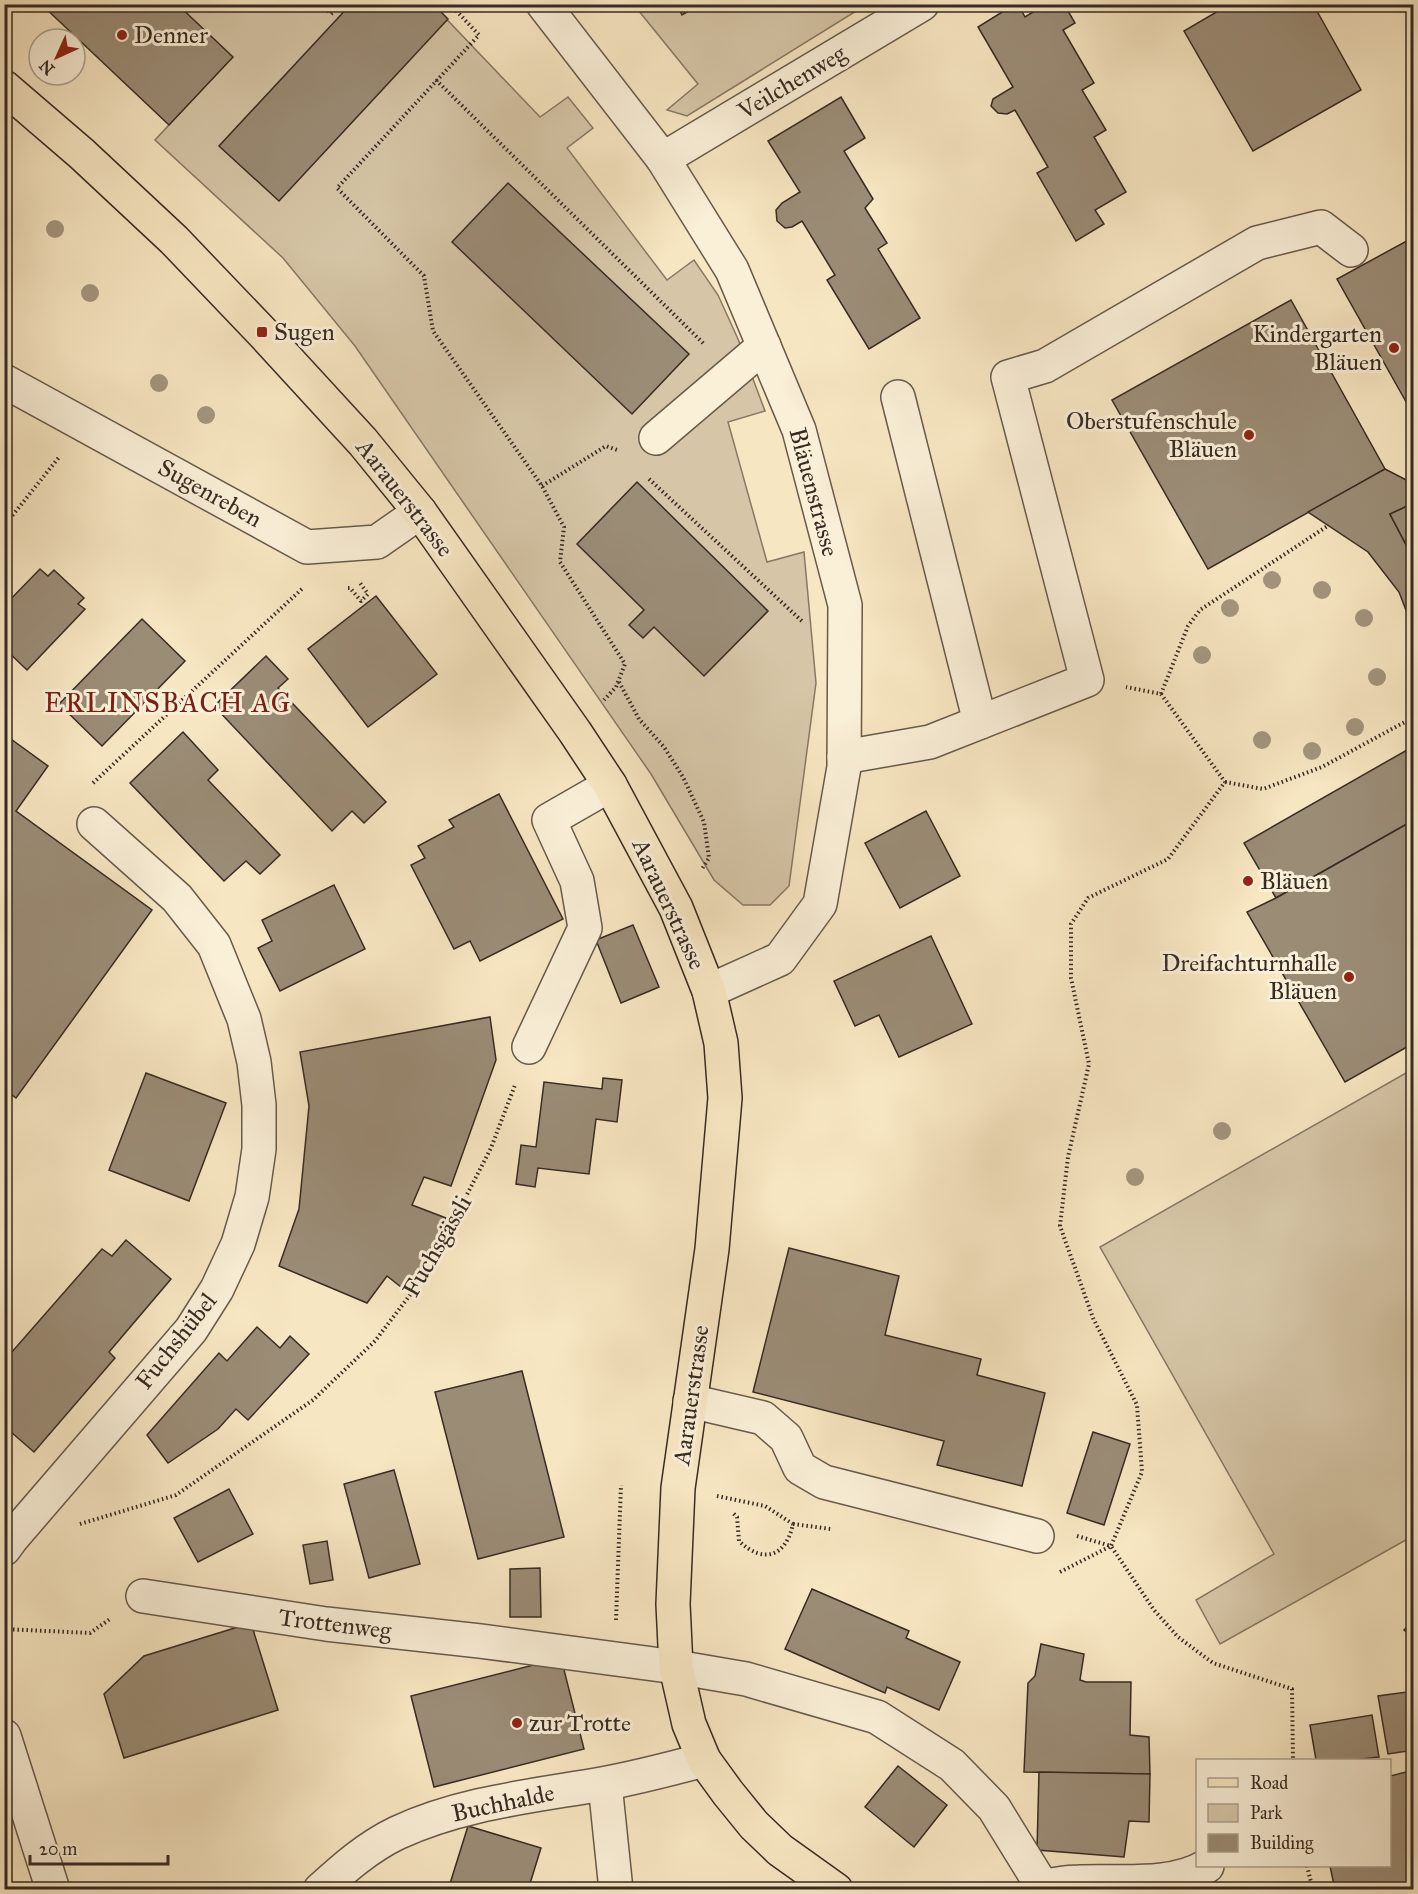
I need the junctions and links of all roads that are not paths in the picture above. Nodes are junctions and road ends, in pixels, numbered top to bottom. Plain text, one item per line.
1 (543, 4) edge
2 (922, 4) edge
3 (4, 87) edge
4 (663, 159) junction
5 (1351, 250) dead end
6 (764, 346) junction
7 (4, 381) edge
8 (898, 397) dead end
9 (656, 438) dead end
10 (420, 512) junction
11 (980, 722) junction
12 (844, 757) junction
13 (610, 785) junction
14 (94, 824) road end
15 (709, 991) junction
16 (529, 1047) road end
17 (690, 1401) junction
18 (1037, 1536) road end
19 (4, 1549) edge
20 (143, 1596) road end
21 (676, 1667) junction
22 (4, 1736) edge
23 (704, 1760) junction
24 (605, 1784) junction
25 (1205, 1867) edge
26 (1041, 1888) edge
27 (53, 1890) edge
28 (320, 1890) edge
29 (616, 1890) edge
30 (836, 1890) edge

1 - 4 street, Bläuenstrasse
2 - 4 street, Veilchenweg
3 - 10 main road, Aarauerstrasse
4 - 6 street, Bläuenstrasse
5 - 11 street
6 - 9 street
6 - 12 street, Bläuenstrasse
7 - 10 street, Sugenreben
8 - 11 street
10 - 13 main road, Aarauerstrasse
11 - 12 street
12 - 15 street, Bläuenstrasse
13 - 15 main road, Aarauerstrasse
13 - 16 street
14 - 19 street, Fuchshübel
15 - 17 main road, Aarauerstrasse
17 - 18 street
17 - 21 main road, Aarauerstrasse
20 - 21 street, Trottenweg
21 - 23 main road, Aarauerstrasse
21 - 26 street, Trottenweg
22 - 27 street
23 - 24 street, Buchhalde
23 - 30 main road, Aarauerstrasse
24 - 28 street, Buchhalde
24 - 29 street
25 - 26 street

